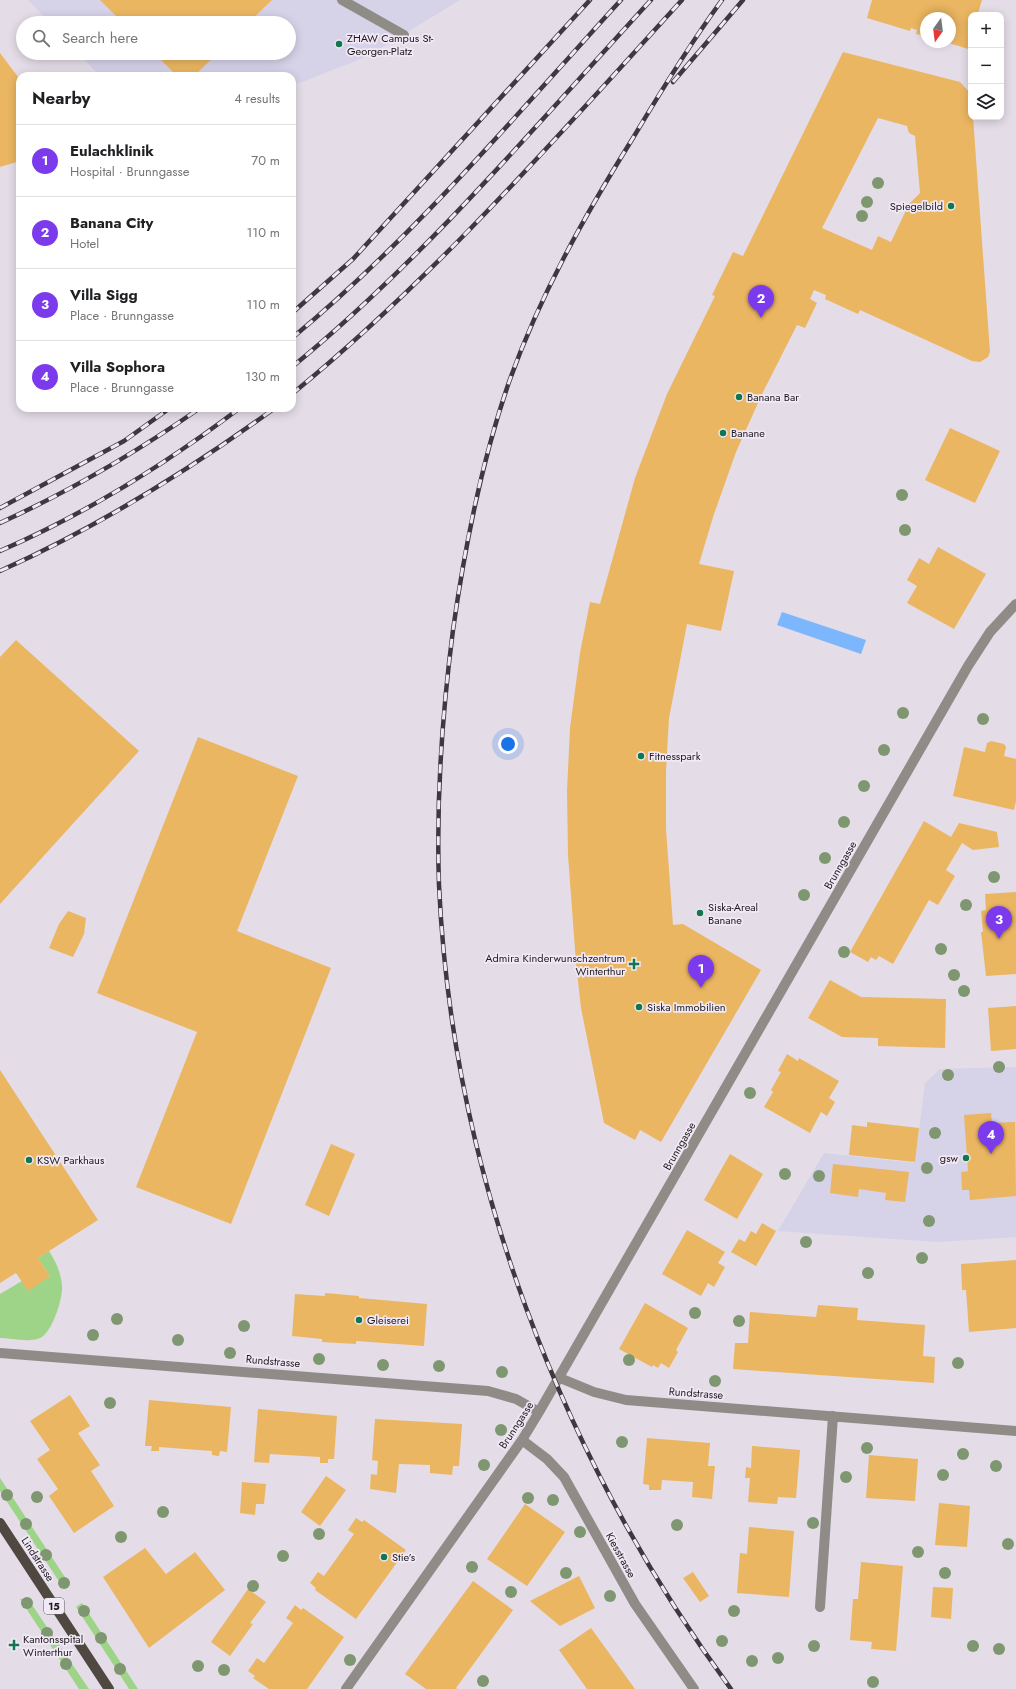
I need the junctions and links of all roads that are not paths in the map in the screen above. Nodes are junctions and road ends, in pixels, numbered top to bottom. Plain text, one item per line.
1 (342, 0) edge
2 (404, 35) dead end
3 (1016, 604) edge
4 (0, 1353) edge
5 (560, 1378) junction
6 (540, 1412) junction
7 (833, 1416) junction
8 (1016, 1431) edge
9 (522, 1440) junction
10 (0, 1523) edge
11 (820, 1607) dead end
12 (109, 1689) edge
13 (346, 1689) edge
14 (694, 1689) edge

1 - 2 street
3 - 5 street, Brunngasse
4 - 6 street, Rundstrasse
5 - 6 street, Brunngasse
5 - 7 street, Rundstrasse
6 - 9 street, Brunngasse
7 - 8 street, Rundstrasse
7 - 11 street
9 - 13 street, Brunngasse
9 - 14 street, Kiesstrasse
10 - 12 main road, Lindstrasse / 15

